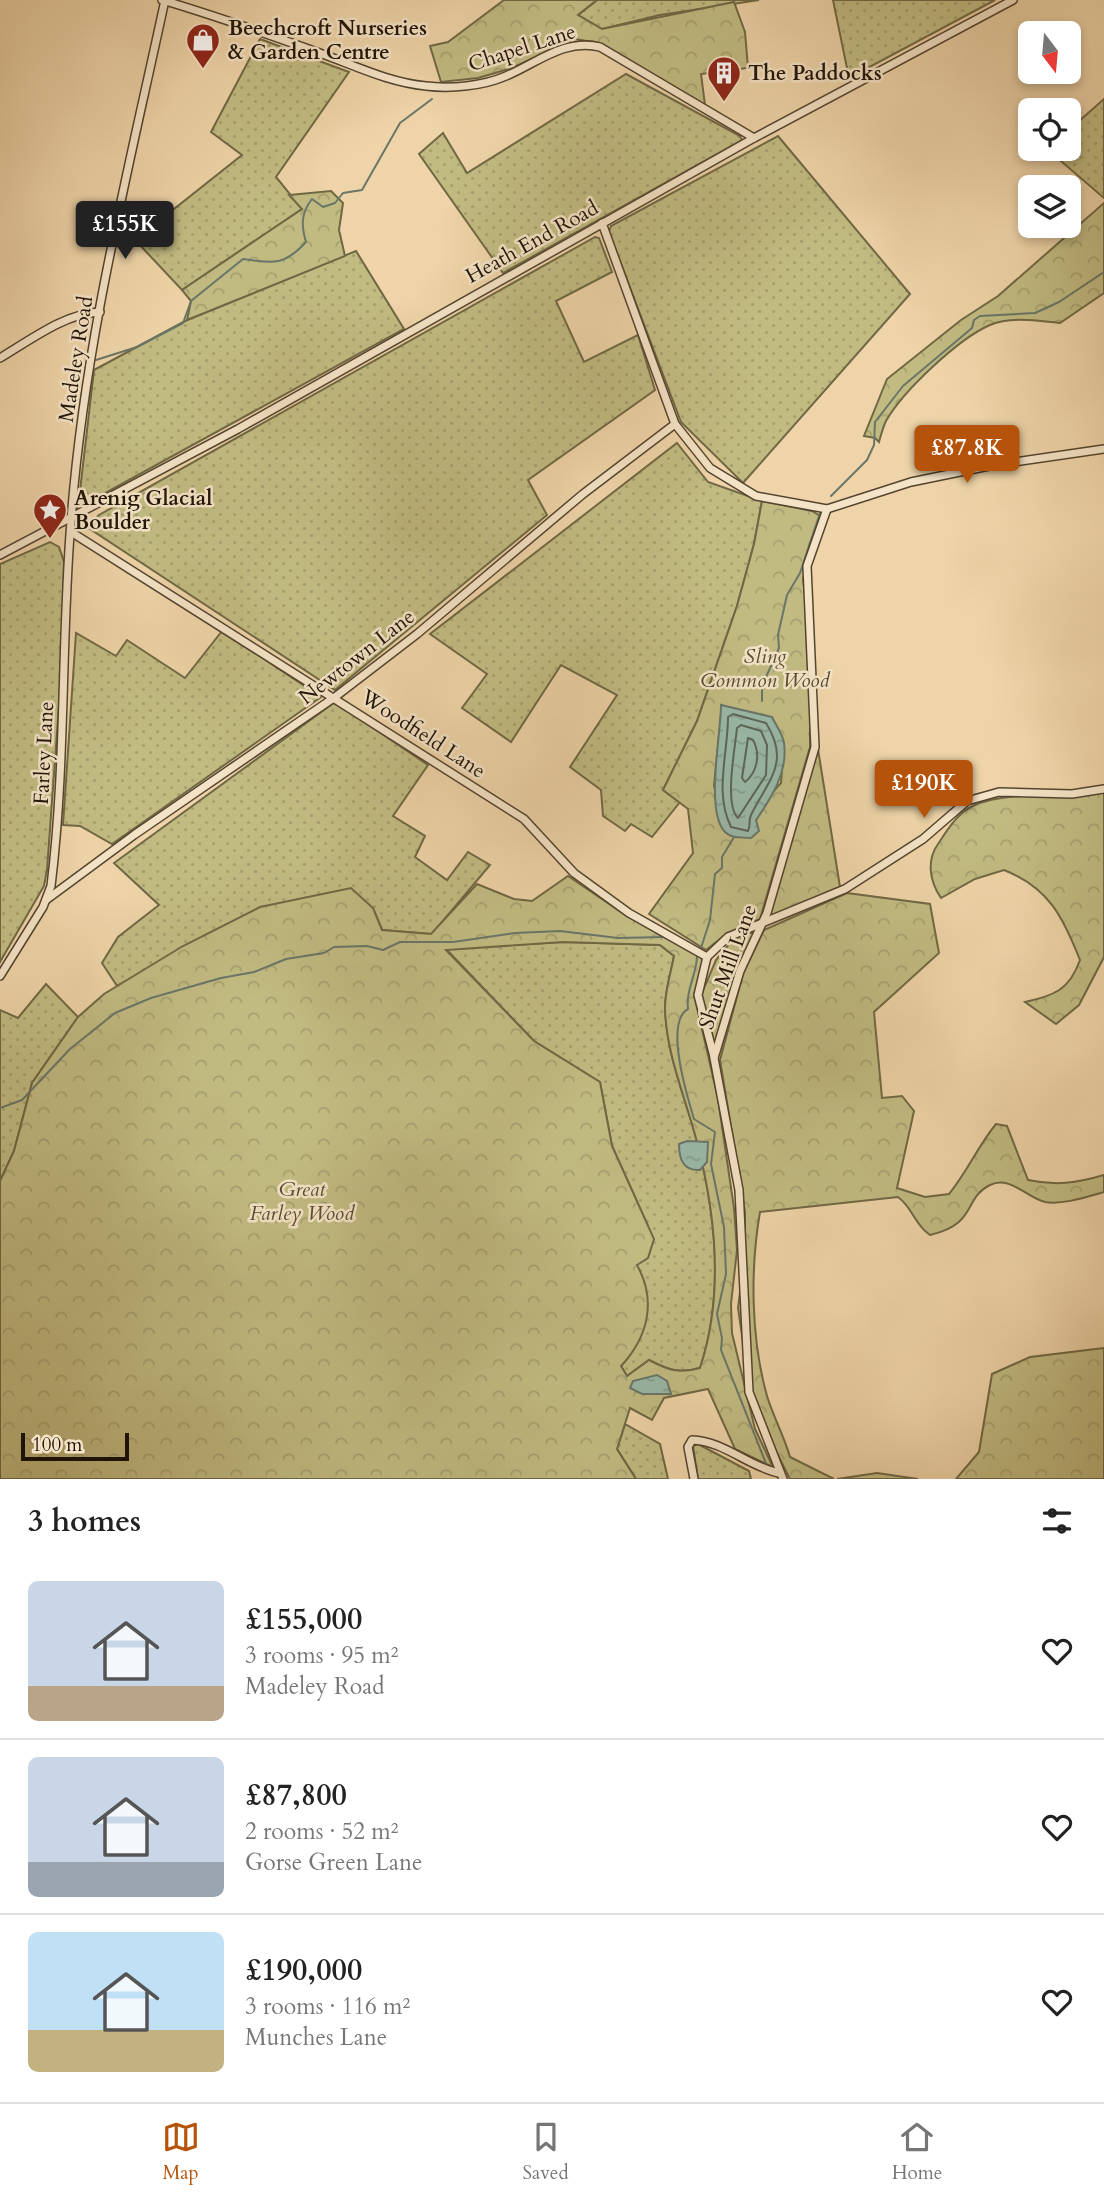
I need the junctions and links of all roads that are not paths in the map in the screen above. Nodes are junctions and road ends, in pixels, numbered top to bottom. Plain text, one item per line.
1 (164, 0) edge
2 (1013, 0) edge
3 (754, 138) junction
4 (602, 223) junction
5 (100, 312) junction
6 (0, 358) edge
7 (675, 424) junction
8 (1104, 449) edge
9 (827, 509) junction
10 (71, 519) junction
11 (71, 532) junction
12 (1, 554) edge
13 (335, 697) junction
14 (1104, 789) edge
15 (47, 900) junction
16 (763, 925) junction
17 (707, 957) junction
18 (0, 976) edge
19 (715, 1058) junction
20 (776, 1474) edge
21 (694, 1479) edge

1 - 3 street, Chapel Lane
1 - 5 street, Madeley Road
2 - 3 street, Heath End Road
3 - 4 street, Heath End Road
4 - 7 street
4 - 10 street, Heath End Road
5 - 6 street
5 - 10 street, Madeley Road
7 - 9 street
7 - 13 street, Newtown Lane
8 - 9 street
9 - 16 street, Shut Mill Lane
10 - 11 street, Farley Lane
10 - 12 street, Heath End Road
11 - 13 street, Woodfield Lane
11 - 15 street, Farley Lane
13 - 15 street, Newtown Lane
13 - 17 street, Woodfield Lane
14 - 16 street
15 - 18 street, Farley Lane
16 - 17 street
16 - 19 street, Shut Mill Lane
17 - 19 street
19 - 20 street, Shut Mill Lane
20 - 21 street

